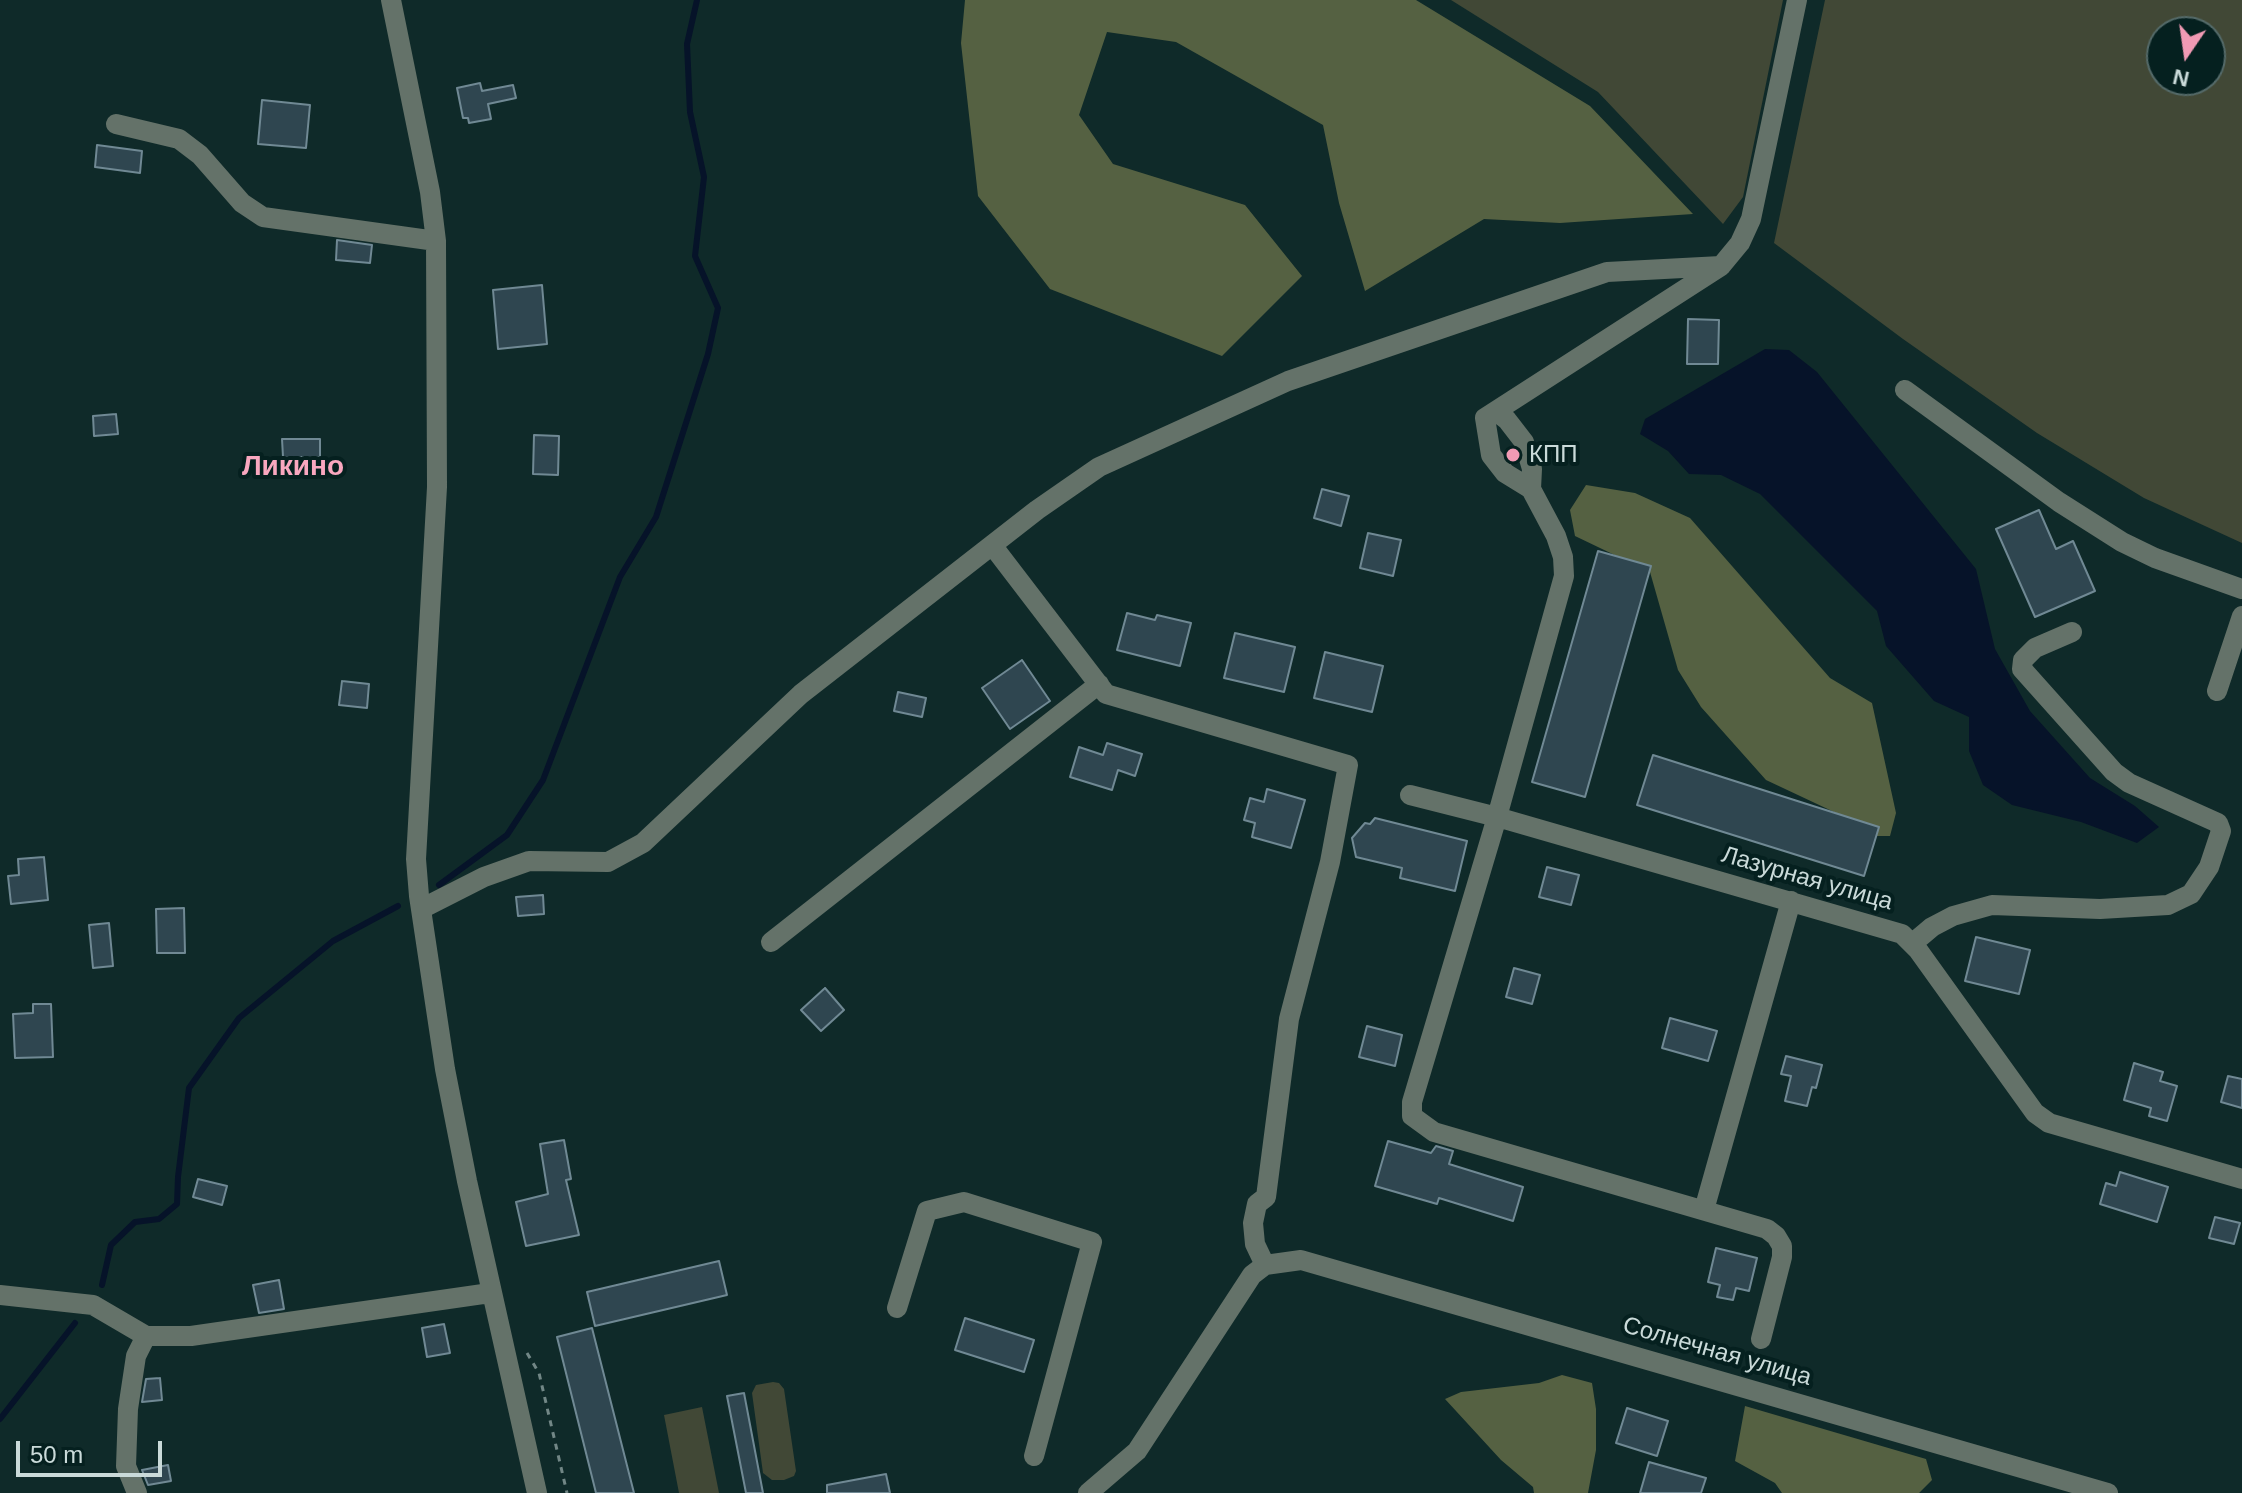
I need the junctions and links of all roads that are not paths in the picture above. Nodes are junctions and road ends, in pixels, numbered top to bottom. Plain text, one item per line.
1 (391, 0) edge
2 (1797, 0) edge
3 (116, 124) dead end
4 (436, 241) junction
5 (1721, 266) junction
6 (1905, 390) dead end
7 (1491, 414) junction
8 (1531, 489) junction
9 (992, 545) junction
10 (2242, 589) edge
11 (2242, 616) edge
12 (2072, 632) dead end
13 (1099, 684) junction
14 (2217, 691) dead end
15 (1410, 795) dead end
16 (1497, 817) junction
17 (1791, 901) junction
18 (421, 909) junction
19 (771, 942) dead end
20 (1913, 943) junction
21 (2242, 1179) edge
22 (1704, 1210) junction
23 (1265, 1265) junction
24 (490, 1293) junction
25 (0, 1295) edge
26 (897, 1308) dead end
27 (146, 1336) junction
28 (1761, 1339) dead end
29 (1034, 1456) dead end
30 (137, 1493) edge
31 (537, 1493) edge
32 (1088, 1493) edge
33 (2108, 1493) edge

1 - 4 street
2 - 5 street
3 - 4 street
4 - 18 street
5 - 7 street
5 - 9 street
6 - 10 street
7 - 8 street
7 - 8 street
8 - 16 street
9 - 13 street
9 - 18 street
11 - 14 street
12 - 20 street
13 - 19 street
13 - 23 street
15 - 16 street, Лазурная улица
16 - 17 street, Лазурная улица
16 - 22 street
17 - 20 street, Лазурная улица
17 - 22 street
18 - 24 street
20 - 21 street, Лазурная улица
22 - 28 street
23 - 32 street
23 - 33 street, Солнечная улица
24 - 27 street
24 - 31 street
25 - 27 street
26 - 29 street
27 - 30 street

